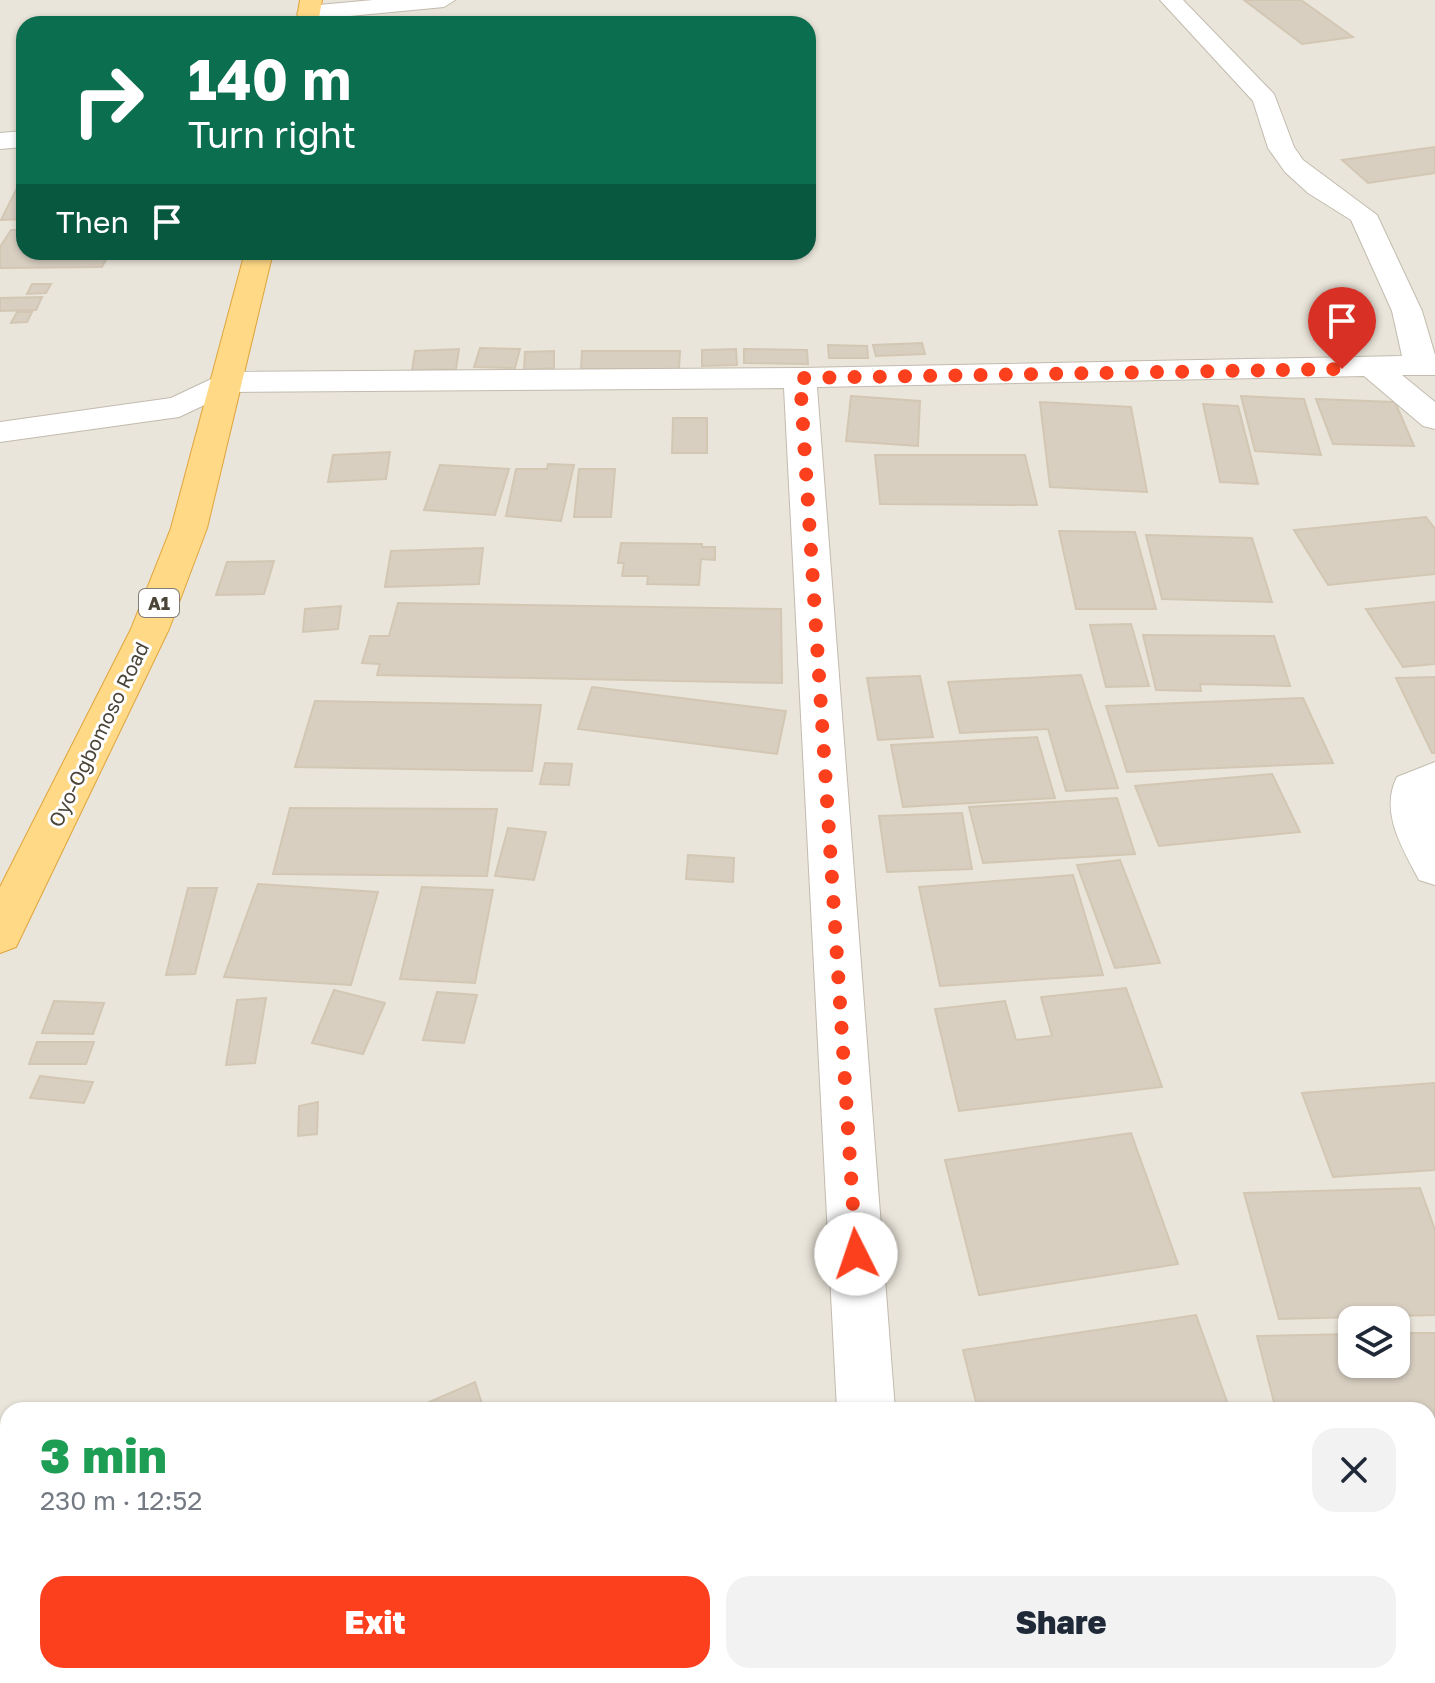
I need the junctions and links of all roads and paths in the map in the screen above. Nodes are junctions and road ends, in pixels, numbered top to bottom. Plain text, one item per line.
1 (444, 0) edge
2 (1171, 0) edge
3 (309, 12) edge
4 (257, 260) edge
5 (1427, 365) edge
6 (1374, 368) junction
7 (800, 378) junction
8 (226, 382) junction
9 (1435, 419) edge
10 (0, 432) edge
11 (1435, 779) edge
12 (1435, 867) edge
13 (0, 933) edge
14 (865, 1402) edge

1 - 3 street
2 - 5 street
4 - 8 highway, Oyo-Ogbomoso Road / A1
5 - 6 street
6 - 7 street
6 - 9 street
7 - 8 street
7 - 14 street
8 - 10 street
8 - 13 highway, Oyo-Ogbomoso Road / A1
11 - 12 street

